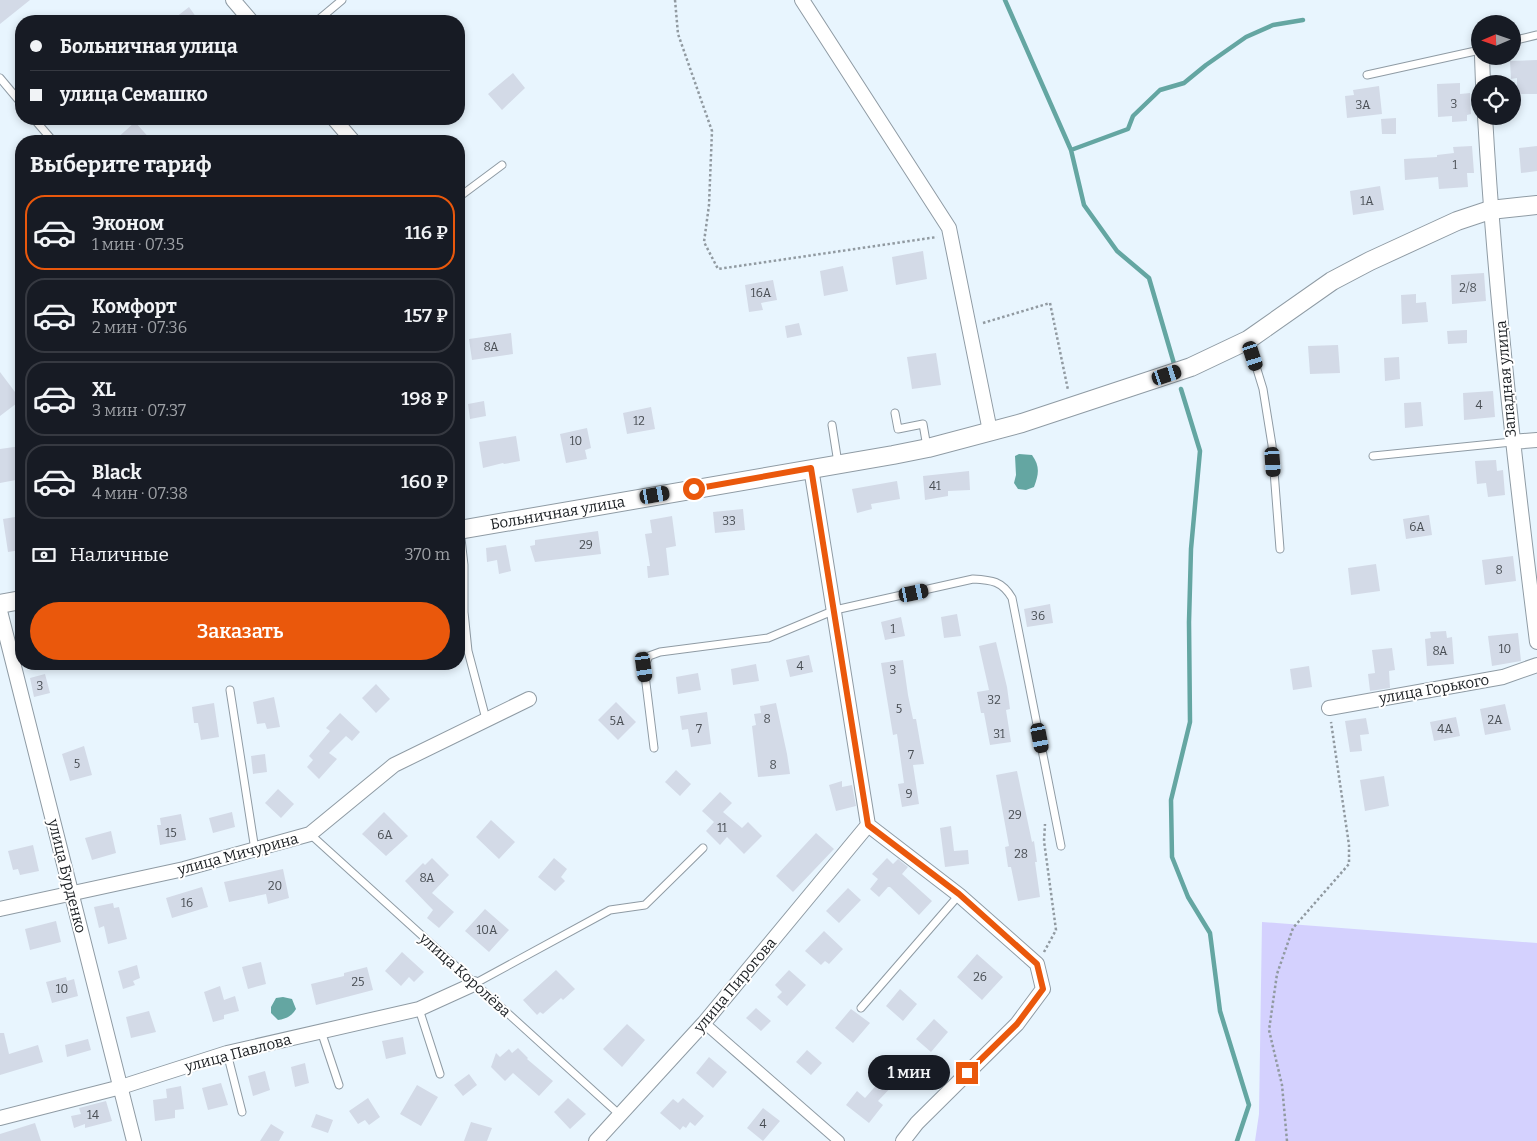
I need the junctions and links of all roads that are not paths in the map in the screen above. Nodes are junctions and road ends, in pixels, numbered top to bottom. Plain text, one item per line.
1 (233, 0) edge
2 (342, 0) edge
3 (802, 0) edge
4 (246, 15) edge
5 (324, 15) edge
6 (1537, 35) edge
7 (1521, 39) edge
8 (1471, 52) edge
9 (1367, 75) dead end
10 (0, 78) edge
11 (15, 97) edge
12 (39, 125) edge
13 (339, 125) edge
14 (1485, 125) edge
15 (48, 135) edge
16 (349, 135) edge
17 (502, 165) dead end
18 (465, 193) edge
19 (1537, 205) edge
20 (1490, 210) junction
21 (1248, 340) junction
22 (895, 413) dead end
23 (832, 425) dead end
24 (990, 431) junction
25 (1537, 440) edge
26 (1512, 442) junction
27 (928, 448) junction
28 (1373, 456) dead end
29 (838, 464) junction
30 (811, 468) junction
31 (465, 529) edge
32 (1280, 549) dead end
33 (15, 601) edge
34 (0, 604) edge
35 (835, 610) junction
36 (0, 611) edge
37 (465, 622) edge
38 (1537, 642) edge
39 (1537, 665) edge
40 (230, 690) dead end
41 (529, 698) dead end
42 (1329, 708) road end
43 (486, 720) junction
44 (654, 748) dead end
45 (868, 825) junction
46 (310, 834) junction
47 (1061, 846) dead end
48 (703, 848) dead end
49 (255, 850) junction
50 (71, 892) junction
51 (959, 894) junction
52 (0, 909) edge
53 (474, 984) junction
54 (861, 1008) dead end
55 (419, 1009) junction
56 (704, 1023) junction
57 (321, 1031) junction
58 (227, 1053) junction
59 (440, 1074) dead end
60 (339, 1085) dead end
61 (122, 1087) junction
62 (242, 1112) dead end
63 (620, 1115) junction
64 (0, 1118) edge
65 (134, 1141) edge
66 (596, 1141) edge
67 (839, 1141) edge
68 (903, 1141) edge

1 - 4 street
2 - 5 lane
3 - 24 street
6 - 7 lane
8 - 9 lane
10 - 11 lane
12 - 15 lane
13 - 16 street
14 - 20 street, Западная улица
17 - 18 lane
19 - 20 street, Больничная улица
20 - 21 street, Больничная улица
20 - 26 street, Западная улица
21 - 24 street, Больничная улица
21 - 32 lane
22 - 27 lane
23 - 29 lane
24 - 27 street, Больничная улица
25 - 26 street
26 - 28 lane
26 - 38 street, Западная улица
27 - 29 street, Больничная улица
29 - 30 street, Больничная улица
30 - 31 street, Больничная улица
30 - 35 street
33 - 34 street
35 - 44 lane
35 - 45 street
35 - 47 lane
36 - 50 street, улица Бурденко
37 - 43 lane
39 - 42 street, улица Горького
40 - 49 lane
41 - 43 street, улица Мичурина
43 - 46 street, улица Мичурина
45 - 51 street
45 - 56 street, улица Пирогова
46 - 49 street, улица Мичурина
46 - 53 lane, улица Королёва
48 - 53 lane
49 - 50 street, улица Мичурина
50 - 52 street, улица Мичурина
50 - 61 street, улица Бурденко
51 - 54 lane
51 - 68 street
53 - 55 street, улица Павлова
53 - 63 lane, улица Королёва
55 - 57 street, улица Павлова
55 - 59 lane
56 - 63 street, улица Пирогова
56 - 67 street
57 - 58 street, улица Павлова
57 - 60 lane
58 - 61 street, улица Павлова
58 - 62 lane
61 - 64 street, улица Павлова
61 - 65 street, улица Бурденко
63 - 66 street, улица Пирогова

